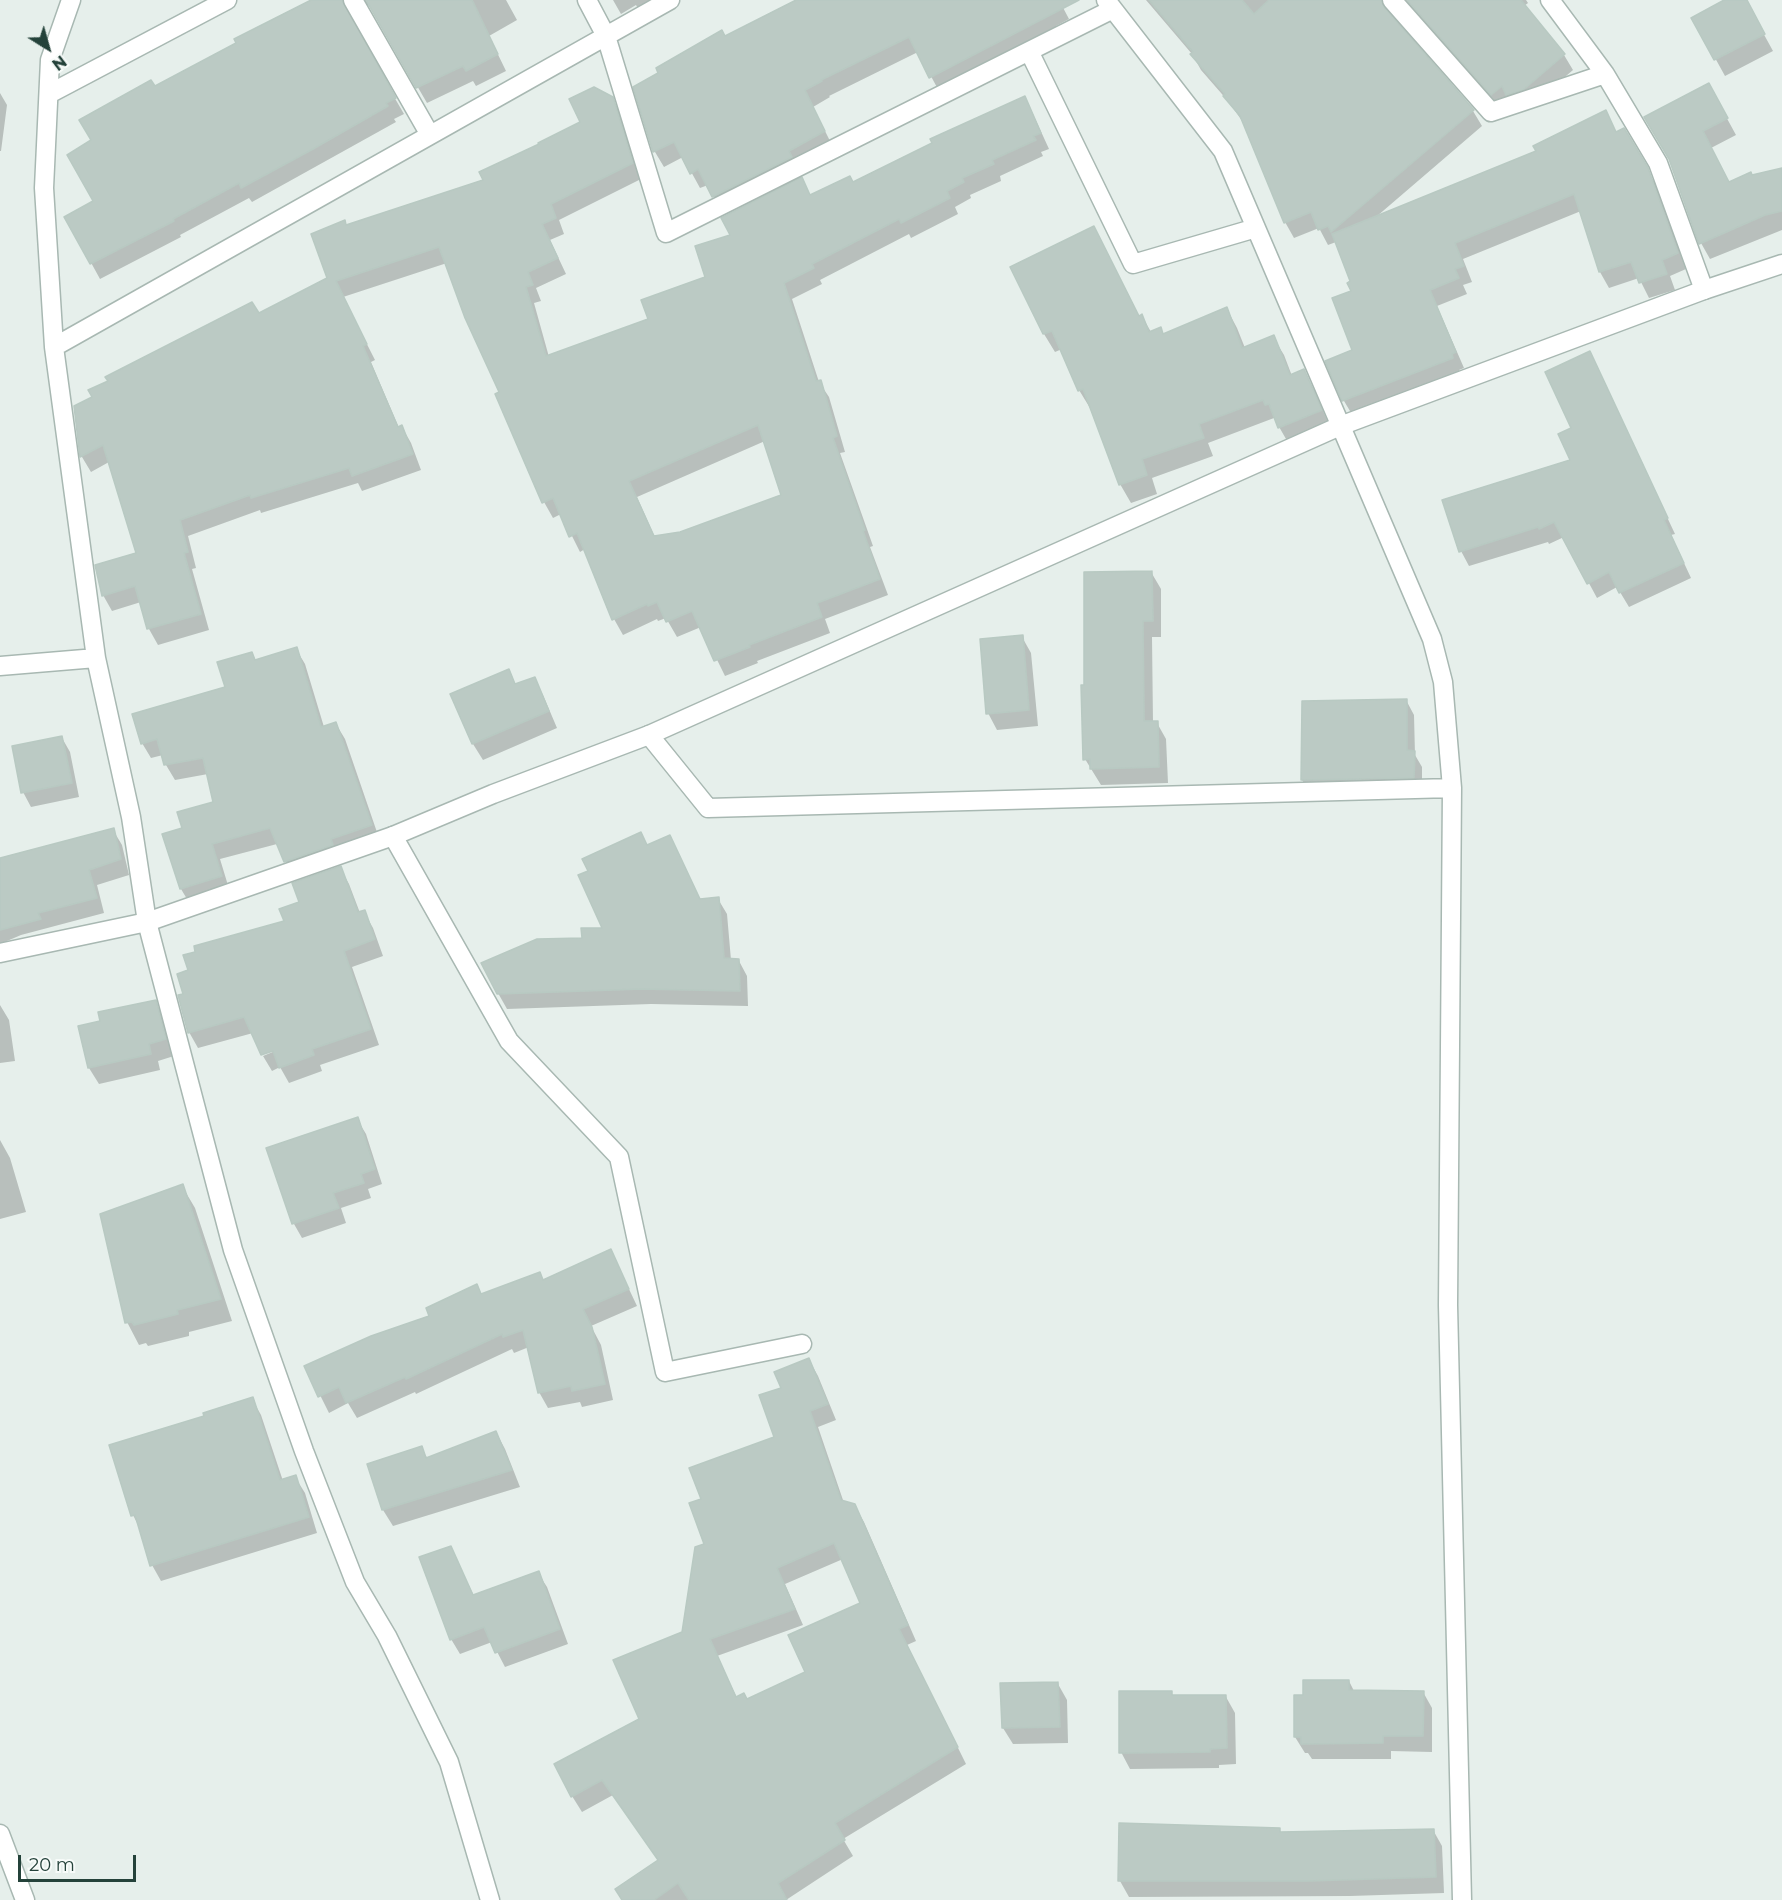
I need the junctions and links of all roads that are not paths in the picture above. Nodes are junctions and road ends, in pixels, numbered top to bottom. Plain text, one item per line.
1 (71, 0) edge
2 (227, 0) edge
3 (353, 0) edge
4 (586, 0) edge
5 (670, 0) edge
6 (1392, 0) edge
7 (1550, 0) edge
8 (1110, 4) edge
9 (606, 36) junction
10 (1029, 51) junction
11 (1605, 74) junction
12 (48, 94) junction
13 (430, 135) junction
14 (1256, 228) junction
15 (1782, 264) edge
16 (1704, 290) junction
17 (54, 347) junction
18 (1340, 426) junction
19 (96, 658) junction
20 (0, 666) edge
21 (649, 735) junction
22 (1452, 788) junction
23 (393, 836) junction
24 (147, 922) junction
25 (0, 953) edge
26 (802, 1344) dead end
27 (0, 1834) edge
28 (484, 1898) edge
29 (25, 1900) edge
30 (1462, 1900) edge

1 - 12 street
2 - 12 street
3 - 13 street
4 - 9 street
5 - 9 street
6 - 11 street
7 - 11 street
8 - 10 street
8 - 14 street
9 - 10 street
9 - 13 street
10 - 14 street
11 - 16 street
12 - 17 street
13 - 17 street
14 - 18 street
15 - 16 street
16 - 18 street
17 - 19 street
18 - 21 street
18 - 22 street
19 - 20 street
19 - 24 street
21 - 22 street
21 - 23 street
22 - 30 street
23 - 24 street
23 - 26 street
24 - 25 street
24 - 28 street
27 - 29 street

